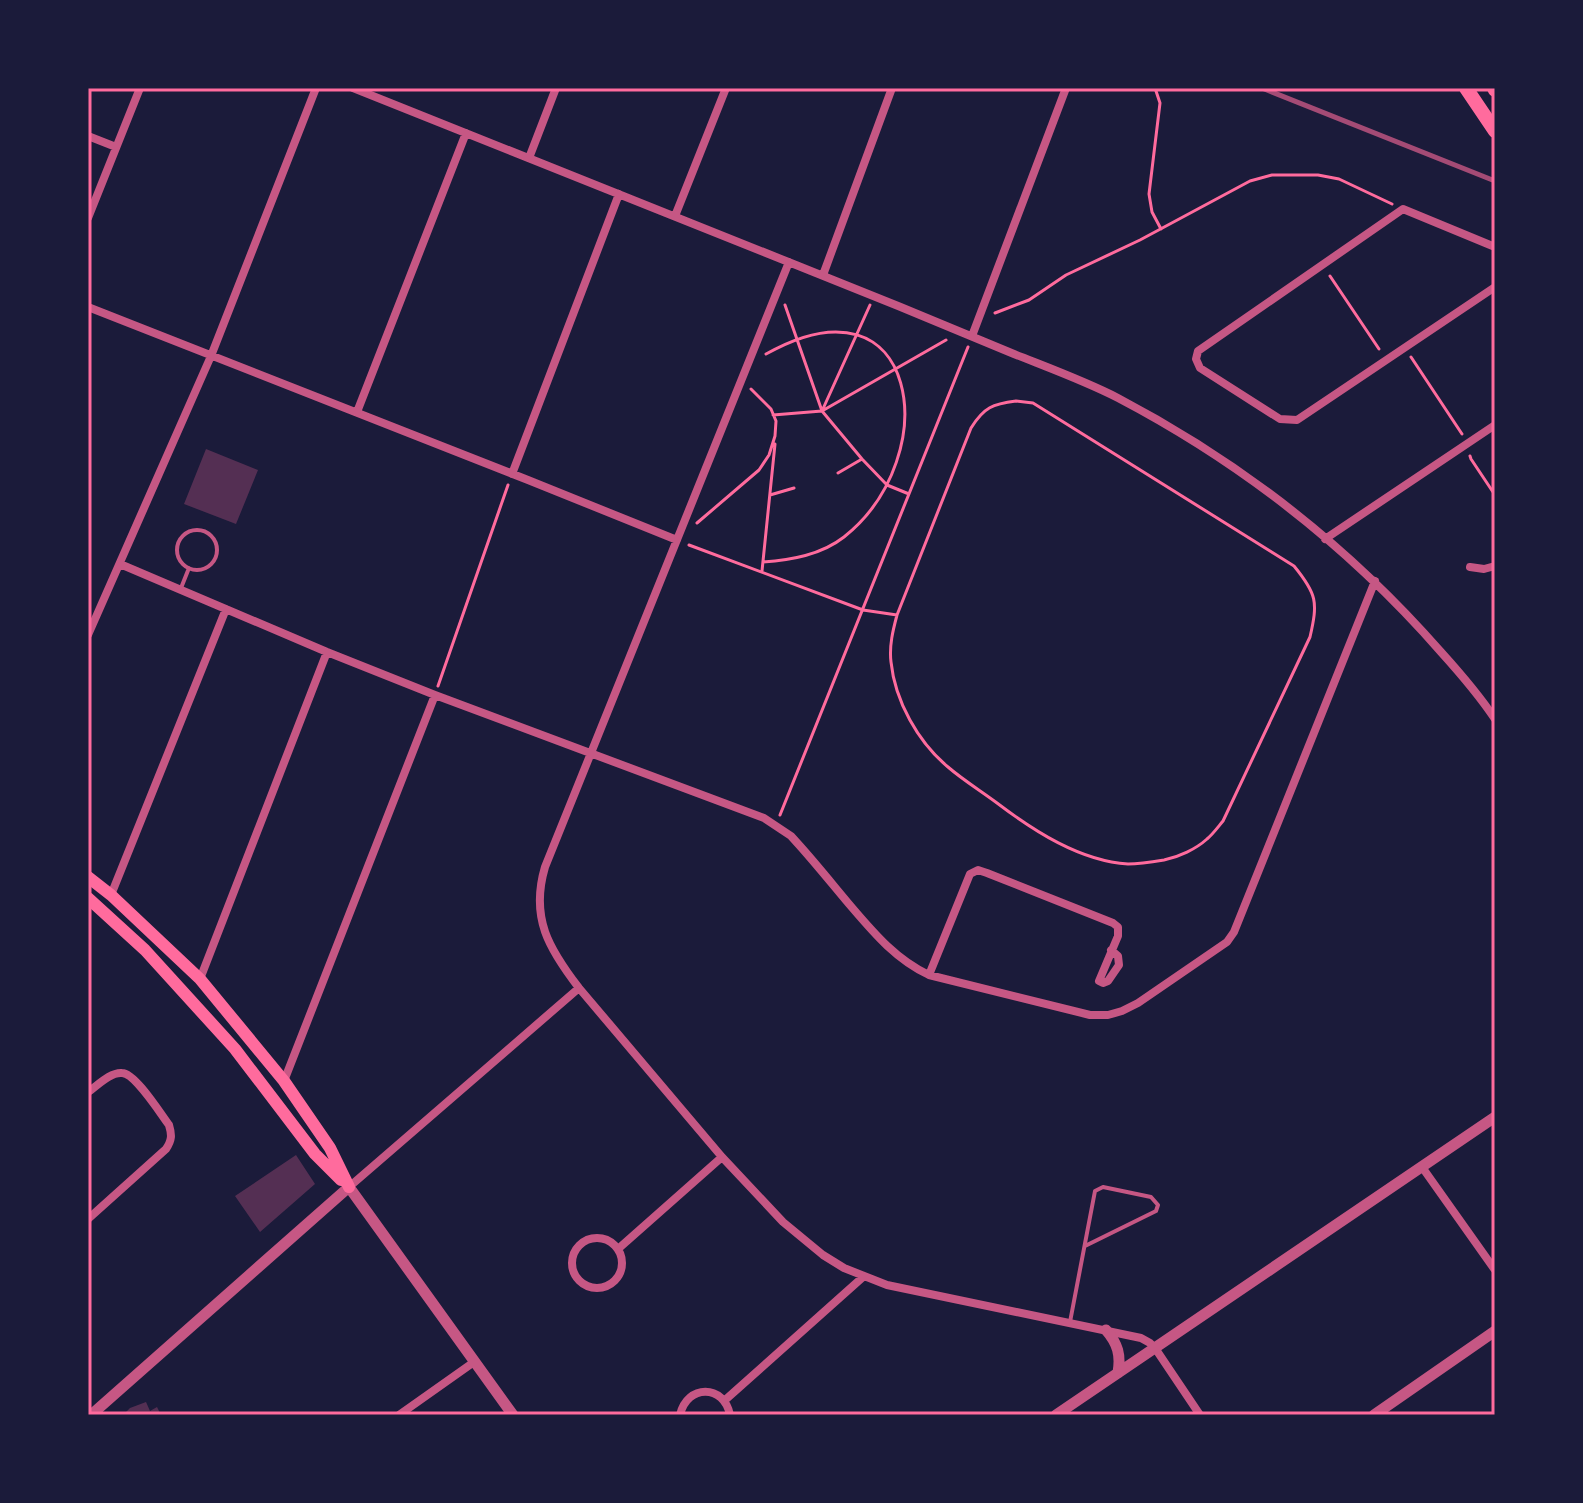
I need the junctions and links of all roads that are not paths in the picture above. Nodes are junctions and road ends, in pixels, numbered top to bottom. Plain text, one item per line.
1 (140, 88) edge
2 (316, 88) edge
3 (353, 88) edge
4 (556, 88) edge
5 (726, 88) edge
6 (892, 88) edge
7 (1066, 88) edge
8 (1466, 88) edge
9 (1495, 131) edge
10 (466, 133) junction
11 (88, 136) edge
12 (116, 147) junction
13 (529, 158) junction
14 (619, 194) junction
15 (675, 216) junction
16 (88, 218) edge
17 (1495, 247) edge
18 (789, 262) junction
19 (823, 275) junction
20 (1495, 287) edge
21 (88, 307) edge
22 (972, 336) junction
23 (211, 356) junction
24 (357, 412) junction
25 (1495, 425) edge
26 (512, 474) junction
27 (1325, 539) junction
28 (677, 540) junction
29 (120, 564) junction
30 (1495, 566) edge
31 (1470, 567) dead end
32 (189, 568) junction
33 (1375, 581) junction
34 (180, 590) junction
35 (226, 609) junction
36 (88, 635) edge
37 (327, 652) junction
38 (435, 695) junction
39 (1494, 713) edge
40 (591, 755) junction
41 (88, 877) edge
42 (111, 895) junction
43 (88, 898) edge
44 (1111, 950) dead end
45 (929, 975) junction
46 (200, 979) junction
47 (579, 988) junction
48 (284, 1081) junction
49 (88, 1092) edge
50 (1495, 1117) edge
51 (722, 1157) junction
52 (1422, 1167) junction
53 (349, 1187) junction
54 (88, 1219) edge
55 (1085, 1246) junction
56 (618, 1249) junction
57 (1495, 1270) edge
58 (863, 1277) junction
59 (1070, 1322) junction
60 (1106, 1330) junction
61 (1495, 1331) edge
62 (1155, 1348) junction
63 (474, 1362) junction
64 (1118, 1373) junction
65 (724, 1401) junction
66 (91, 1415) edge
67 (399, 1415) edge
68 (513, 1415) edge
69 (680, 1415) edge
70 (730, 1415) edge
71 (1056, 1415) edge
72 (1200, 1415) edge
73 (1374, 1415) edge

1 - 12 street
2 - 23 street
3 - 10 street
4 - 13 street
5 - 15 street
6 - 19 street
7 - 22 street
8 - 9 main road
10 - 13 street
10 - 24 street
11 - 12 street
12 - 16 street
13 - 14 street
14 - 15 street
14 - 26 street
15 - 18 street
17 - 20 street
18 - 19 street
18 - 28 street
19 - 22 street
21 - 23 street
22 - 27 street
23 - 24 street
23 - 29 street
24 - 26 street
25 - 27 street
26 - 28 street
27 - 33 street
28 - 40 street
29 - 34 street
29 - 36 street
30 - 31 street
32 - 32 lane
32 - 34 lane
33 - 39 street
33 - 45 street
34 - 35 street
35 - 37 street
35 - 42 street
37 - 38 street
37 - 46 street
38 - 40 street
38 - 48 street
40 - 45 street
40 - 47 street
41 - 42 main road
42 - 46 main road
43 - 53 main road
44 - 45 street
46 - 48 main road
47 - 51 street
47 - 53 street
48 - 53 main road
49 - 54 street
50 - 52 street
51 - 56 street
51 - 58 street
52 - 57 street
52 - 62 street
53 - 63 street
53 - 66 street
55 - 55 lane
55 - 59 lane
56 - 56 street
58 - 59 street
58 - 65 street
59 - 60 street
60 - 62 street
60 - 64 street
61 - 73 street
62 - 64 street
62 - 72 street
63 - 67 street
63 - 68 street
64 - 71 street
65 - 69 street
65 - 70 street

